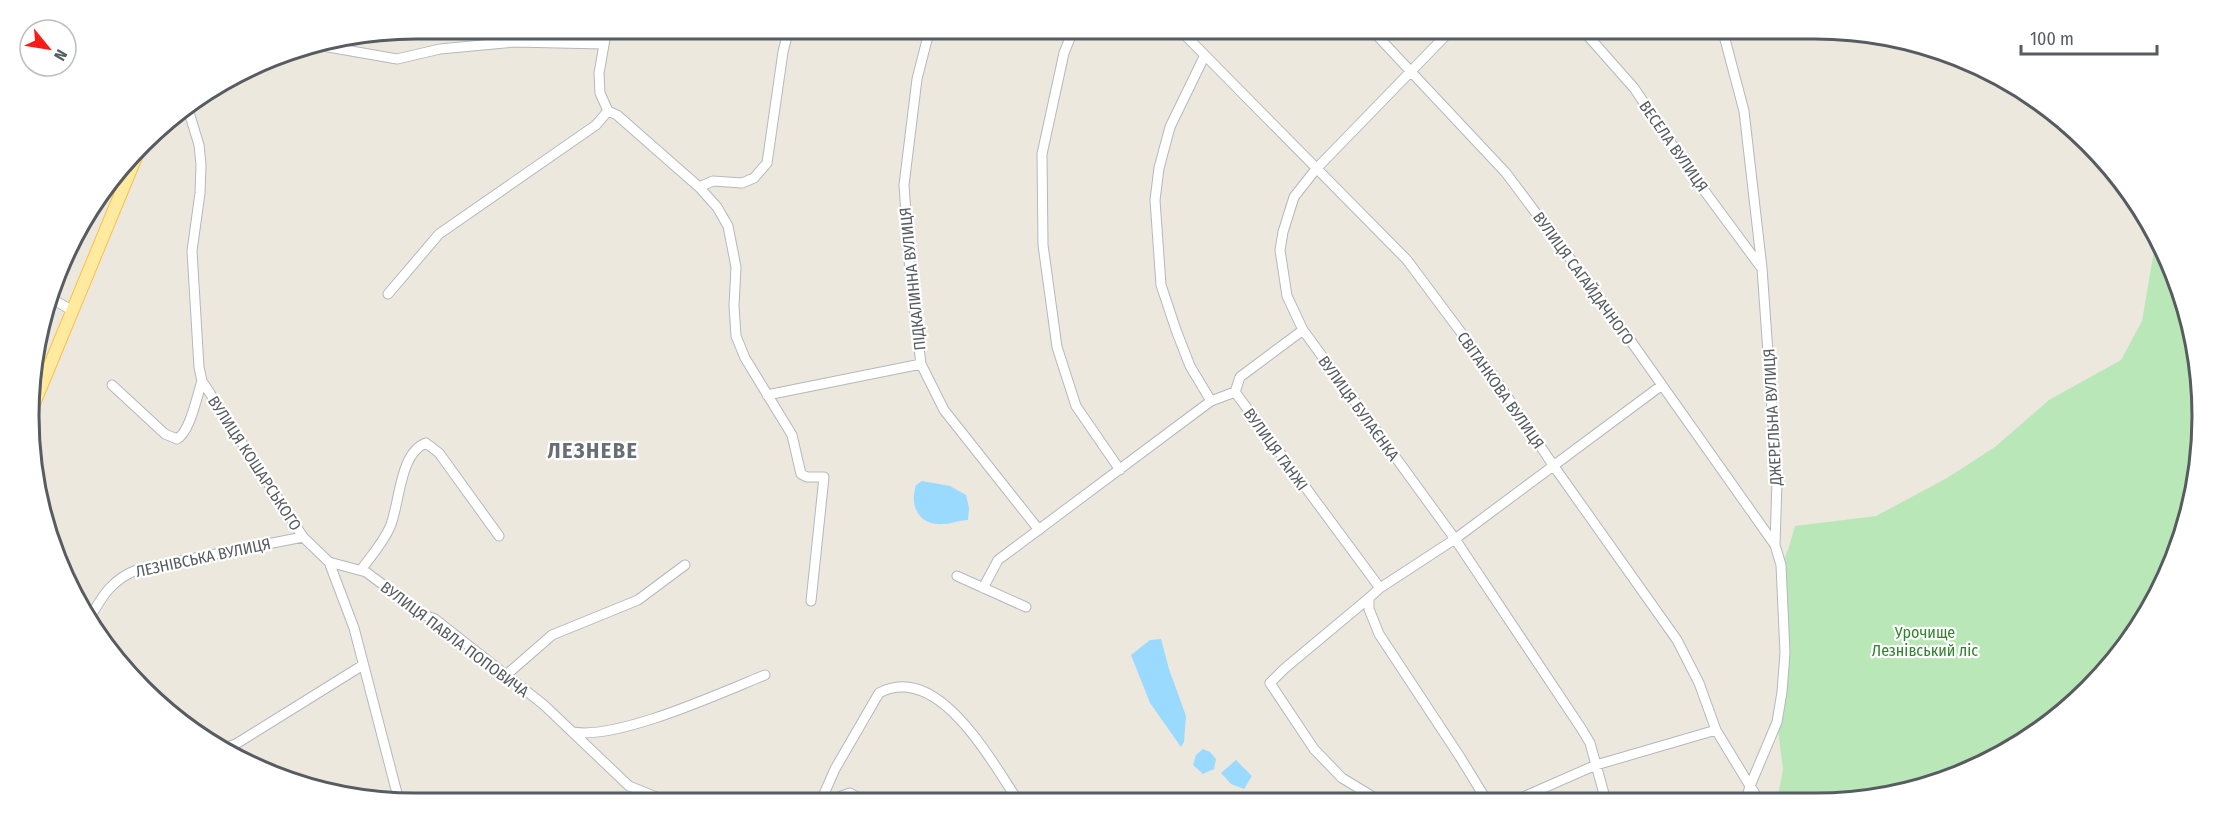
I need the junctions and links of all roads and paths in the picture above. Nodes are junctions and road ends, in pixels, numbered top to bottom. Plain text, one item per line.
1 (604, 39) edge
2 (786, 39) edge
3 (927, 39) edge
4 (1070, 39) edge
5 (1188, 39) edge
6 (1381, 39) edge
7 (1443, 39) edge
8 (1591, 39) edge
9 (1725, 39) edge
10 (603, 44) junction
11 (334, 48) edge
12 (1204, 57) junction
13 (1412, 71) junction
14 (608, 111) junction
15 (190, 115) edge
16 (1316, 169) junction
17 (131, 170) edge
18 (699, 187) junction
19 (1762, 268) junction
20 (388, 294) dead end
21 (57, 302) edge
22 (73, 311) junction
23 (1302, 330) junction
24 (921, 364) junction
25 (202, 381) junction
26 (112, 385) dead end
27 (1662, 385) junction
28 (40, 389) edge
29 (1234, 392) junction
30 (767, 395) junction
31 (1211, 401) junction
32 (1553, 465) junction
33 (1120, 470) junction
34 (1038, 530) junction
35 (499, 536) dead end
36 (303, 537) junction
37 (1455, 539) junction
38 (1775, 545) junction
39 (329, 562) junction
40 (685, 565) dead end
41 (361, 570) junction
42 (957, 576) dead end
43 (983, 588) junction
44 (1380, 588) junction
45 (1369, 598) junction
46 (811, 601) dead end
47 (1026, 607) dead end
48 (94, 610) edge
49 (363, 665) junction
50 (765, 675) dead end
51 (505, 676) junction
52 (1716, 730) junction
53 (572, 732) junction
54 (233, 745) edge
55 (1596, 765) junction
56 (1750, 786) junction
57 (397, 792) edge
58 (646, 793) edge
59 (824, 793) edge
60 (1013, 793) edge
61 (1367, 793) edge
62 (1482, 793) edge
63 (1532, 793) edge
64 (1604, 793) edge
65 (1748, 793) edge
66 (1754, 793) edge

1 - 10 street
2 - 18 street
3 - 24 street, ПІДКАЛИННА ВУЛИЦЯ
4 - 33 street
5 - 12 street, СВІТАНКОВА ВУЛИЦЯ
6 - 13 street, ВУЛИЦЯ САГАЙДАЧНОГО
7 - 13 street, ВУЛИЦЯ БУЛАЄНКА
8 - 19 street, ВЕСЕЛА ВУЛИЦЯ
9 - 19 street, ДЖЕРЕЛЬНА ВУЛИЦЯ
10 - 11 street
10 - 14 street
12 - 16 street, СВІТАНКОВА ВУЛИЦЯ
12 - 31 street
13 - 16 street, ВУЛИЦЯ БУЛАЄНКА
13 - 27 street, ВУЛИЦЯ САГАЙДАЧНОГО
14 - 18 street
14 - 20 street
15 - 25 street, ВУЛИЦЯ КОШАРСЬКОГО
16 - 23 street, ВУЛИЦЯ БУЛАЄНКА
16 - 32 street, СВІТАНКОВА ВУЛИЦЯ
17 - 22 main road
18 - 30 street
19 - 38 street, ДЖЕРЕЛЬНА ВУЛИЦЯ
21 - 22 street
22 - 28 main road
23 - 29 street
23 - 37 street, ВУЛИЦЯ БУЛАЄНКА
24 - 30 street
24 - 34 street, ПІДКАЛИННА ВУЛИЦЯ
25 - 26 street
25 - 36 street, ВУЛИЦЯ КОШАРСЬКОГО
27 - 32 street
27 - 38 street, ВУЛИЦЯ САГАЙДАЧНОГО
29 - 31 street, ВУЛИЦЯ ГАНЖІ
29 - 44 street, ВУЛИЦЯ ГАНЖІ
30 - 46 street
31 - 33 street, ВУЛИЦЯ ГАНЖІ
32 - 37 street
32 - 52 street, СВІТАНКОВА ВУЛИЦЯ
33 - 34 street, ВУЛИЦЯ ГАНЖІ
34 - 43 street, ВУЛИЦЯ ГАНЖІ
35 - 41 street
36 - 39 street, ВУЛИЦЯ КОШАРСЬКОГО
36 - 48 street, ЛЕЗНІВСЬКА ВУЛИЦЯ
37 - 44 street
37 - 55 street, ВУЛИЦЯ БУЛАЄНКА
38 - 56 street, ДЖЕРЕЛЬНА ВУЛИЦЯ
39 - 41 street, ВУЛИЦЯ ПАВЛА ПОПОВИЧА
39 - 49 street, ВУЛИЦЯ КОШАРСЬКОГО
40 - 51 street
41 - 51 street, ВУЛИЦЯ ПАВЛА ПОПОВИЧА
42 - 43 street
43 - 47 street
44 - 45 street
45 - 61 street
45 - 62 street
49 - 54 street
49 - 57 street, ВУЛИЦЯ КОШАРСЬКОГО
50 - 53 street
51 - 53 street, ВУЛИЦЯ ПАВЛА ПОПОВИЧА
52 - 55 street
52 - 56 street, СВІТАНКОВА ВУЛИЦЯ
53 - 58 street, ВУЛИЦЯ ПАВЛА ПОПОВИЧА
55 - 63 street
55 - 64 street, ВУЛИЦЯ БУЛАЄНКА
56 - 65 street
56 - 66 street
59 - 60 street

